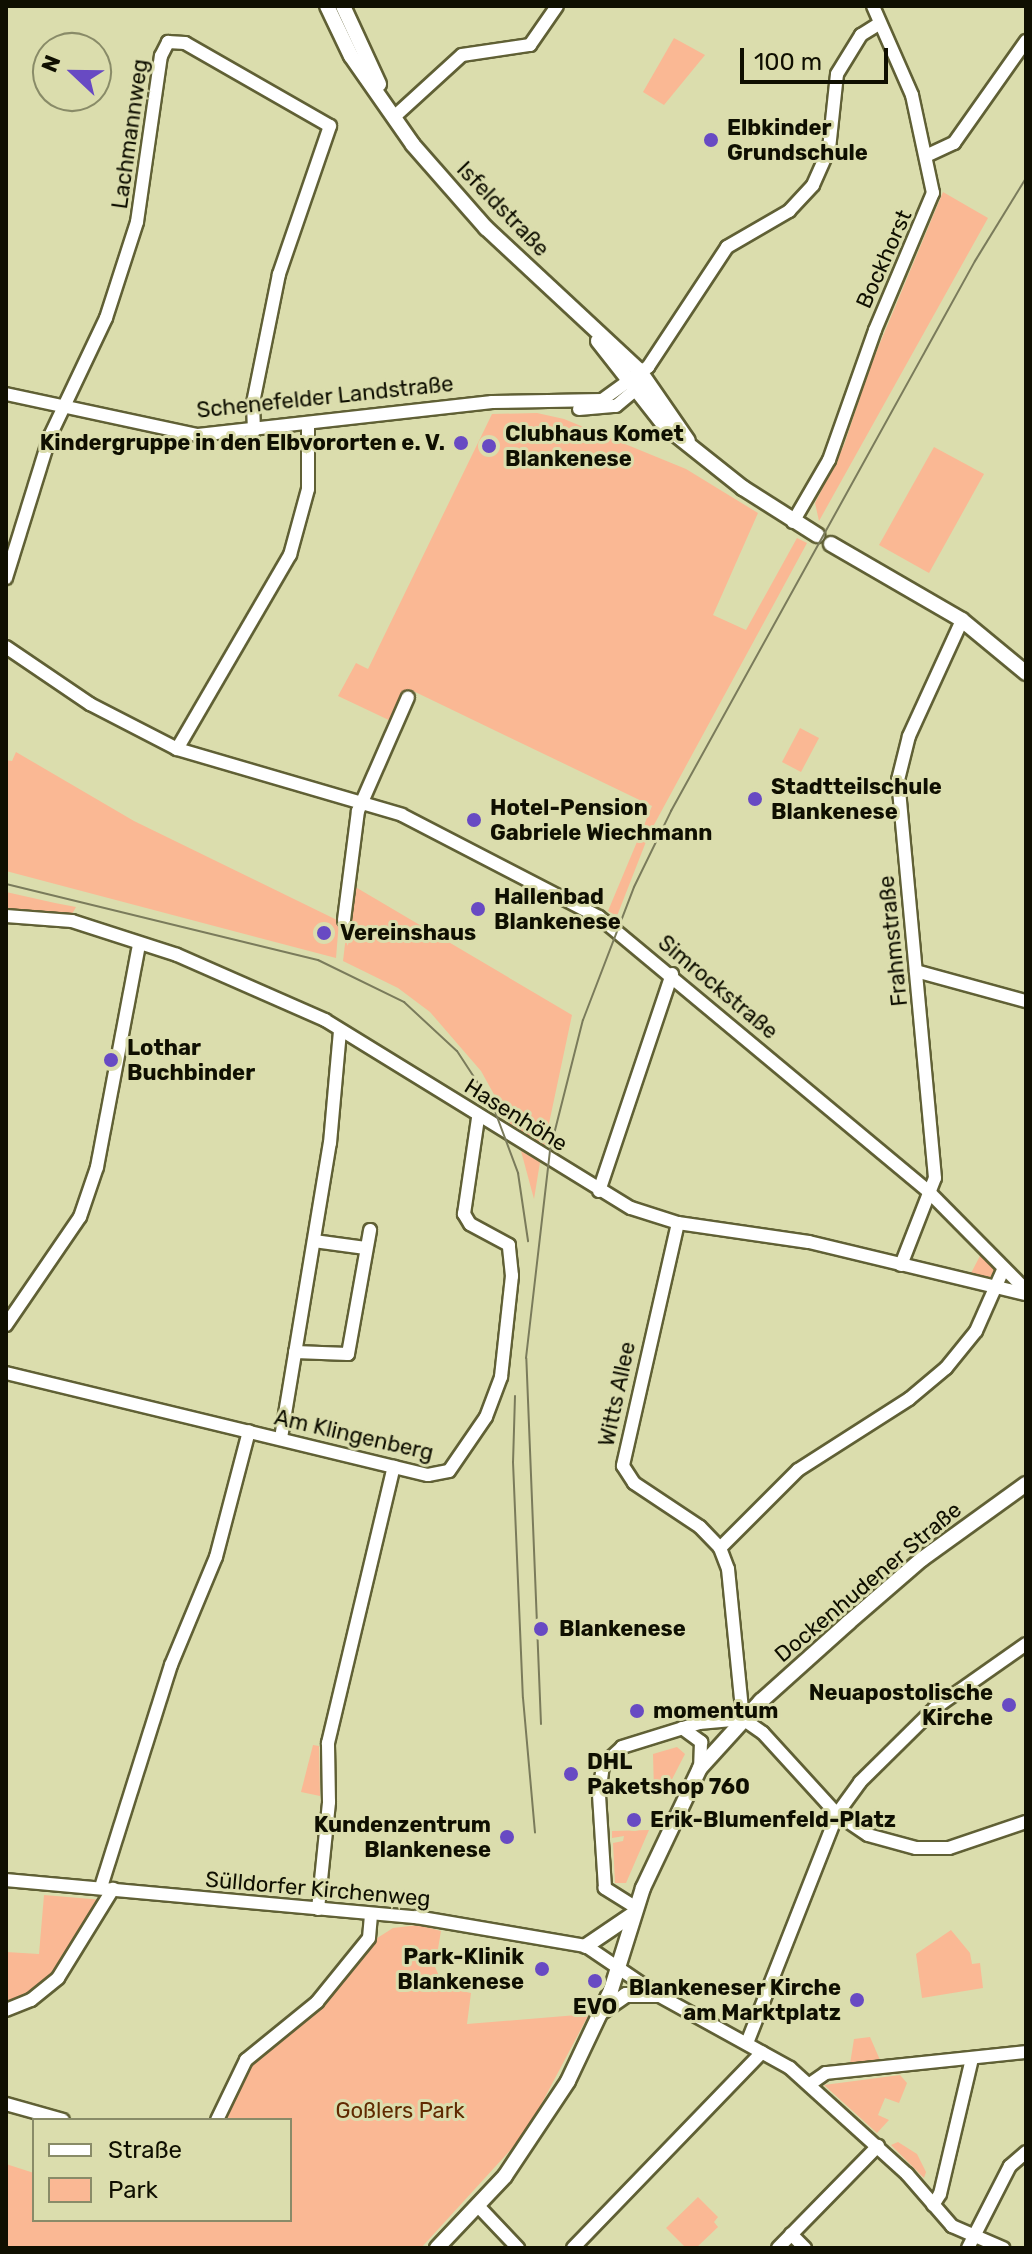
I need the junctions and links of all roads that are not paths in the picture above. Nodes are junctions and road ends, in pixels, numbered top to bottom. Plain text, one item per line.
1 (327, 6) edge
2 (343, 6) edge
3 (557, 6) edge
4 (873, 6) edge
5 (880, 23) junction
6 (1026, 41) edge
7 (394, 117) junction
8 (928, 155) junction
9 (636, 383) junction
10 (6, 394) edge
11 (61, 407) junction
12 (308, 424) junction
13 (254, 431) junction
14 (793, 522) junction
15 (817, 535) dead end
16 (831, 544) dead end
17 (6, 578) edge
18 (962, 620) junction
19 (6, 647) edge
20 (1026, 673) edge
21 (408, 697) dead end
22 (177, 749) junction
23 (360, 803) junction
24 (6, 916) edge
25 (344, 920) dead end
26 (139, 944) junction
27 (916, 971) junction
28 (672, 974) junction
29 (1026, 1001) edge
30 (340, 1030) junction
31 (478, 1118) junction
32 (599, 1191) junction
33 (930, 1193) junction
34 (678, 1223) junction
35 (370, 1230) dead end
36 (314, 1241) junction
37 (366, 1248) junction
38 (901, 1265) junction
39 (1003, 1270) junction
40 (994, 1289) junction
41 (1026, 1292) edge
42 (6, 1325) edge
43 (295, 1352) junction
44 (6, 1373) edge
45 (249, 1431) junction
46 (281, 1438) junction
47 (394, 1467) junction
48 (1026, 1484) edge
49 (720, 1548) junction
50 (1026, 1644) edge
51 (743, 1719) junction
52 (682, 1728) junction
53 (700, 1768) junction
54 (837, 1814) junction
55 (1026, 1822) edge
56 (6, 1880) edge
57 (107, 1888) junction
58 (318, 1909) junction
59 (634, 1911) junction
60 (371, 1915) junction
61 (586, 1946) junction
62 (618, 1968) junction
63 (658, 1995) junction
64 (6, 2010) edge
65 (600, 2014) junction
66 (747, 2043) junction
67 (762, 2052) junction
68 (1026, 2052) edge
69 (972, 2059) junction
70 (810, 2084) junction
71 (6, 2104) edge
72 (56, 2118) edge
73 (218, 2118) edge
74 (878, 2146) junction
75 (1026, 2152) edge
76 (933, 2205) junction
77 (479, 2207) junction
78 (791, 2234) junction
79 (972, 2244) edge
80 (437, 2248) edge
81 (518, 2248) edge
82 (573, 2248) edge
83 (778, 2248) edge
84 (805, 2248) edge
85 (1003, 2248) edge

1 - 7 main road, Isfeldstraße
2 - 7 main road, Isfeldstraße
3 - 7 street
4 - 5 street, Bockhorst
5 - 8 street, Bockhorst
5 - 9 street
6 - 8 street
7 - 9 main road, Isfeldstraße
8 - 14 street, Bockhorst
9 - 12 street, Schenefelder Landstraße
9 - 14 main road, Isfeldstraße
10 - 11 street, Schenefelder Landstraße
11 - 13 street, Schenefelder Landstraße
11 - 13 street, Lachmannweg
11 - 17 street
12 - 13 street, Schenefelder Landstraße
12 - 22 street
14 - 15 main road
16 - 18 main road
18 - 20 main road
18 - 27 street, Frahmstraße
19 - 22 street, Simrockstraße
21 - 23 street
22 - 23 street, Simrockstraße
23 - 25 street
23 - 28 street, Simrockstraße
24 - 26 street, Hasenhöhe
26 - 30 street, Hasenhöhe
26 - 42 street
27 - 29 street
27 - 33 street, Frahmstraße
28 - 32 street
28 - 33 street, Simrockstraße
30 - 31 street, Hasenhöhe
30 - 36 street
31 - 32 street, Hasenhöhe
31 - 47 street, Am Klingenberg
32 - 34 street, Hasenhöhe
33 - 38 street, Frahmstraße
33 - 39 street, Simrockstraße
34 - 38 street, Hasenhöhe
34 - 49 street, Witts Allee
35 - 37 street
36 - 37 street
36 - 43 street
37 - 43 street
38 - 40 street, Hasenhöhe
39 - 40 street
39 - 41 street, Simrockstraße
40 - 41 street, Hasenhöhe
40 - 49 street
43 - 46 street
44 - 45 street, Am Klingenberg
45 - 46 street, Am Klingenberg
45 - 57 street
46 - 47 street, Am Klingenberg
47 - 58 street
48 - 51 main road, Dockenhudener Straße
49 - 51 street
50 - 54 street
51 - 52 street
51 - 53 main road
51 - 54 street
52 - 53 street
52 - 59 street
53 - 59 main road
54 - 55 street
54 - 66 street
56 - 57 street, Sülldorfer Kirchenweg
57 - 58 street, Sülldorfer Kirchenweg
57 - 64 street
58 - 60 street, Sülldorfer Kirchenweg
59 - 61 main road
59 - 62 main road
60 - 61 street, Sülldorfer Kirchenweg
60 - 73 street
61 - 62 street, Sülldorfer Kirchenweg
62 - 63 street, Sülldorfer Kirchenweg
62 - 65 main road
63 - 65 main road
63 - 66 street, Sülldorfer Kirchenweg
65 - 77 main road
66 - 67 street, Sülldorfer Kirchenweg
67 - 70 street, Sülldorfer Kirchenweg
67 - 82 street
68 - 69 street
69 - 70 street
69 - 76 street
70 - 74 street, Sülldorfer Kirchenweg
71 - 72 street
74 - 76 street, Sülldorfer Kirchenweg
74 - 78 street
75 - 79 street
76 - 79 street, Sülldorfer Kirchenweg
77 - 80 main road
77 - 81 street
78 - 83 street
78 - 84 street
79 - 85 street, Sülldorfer Kirchenweg

